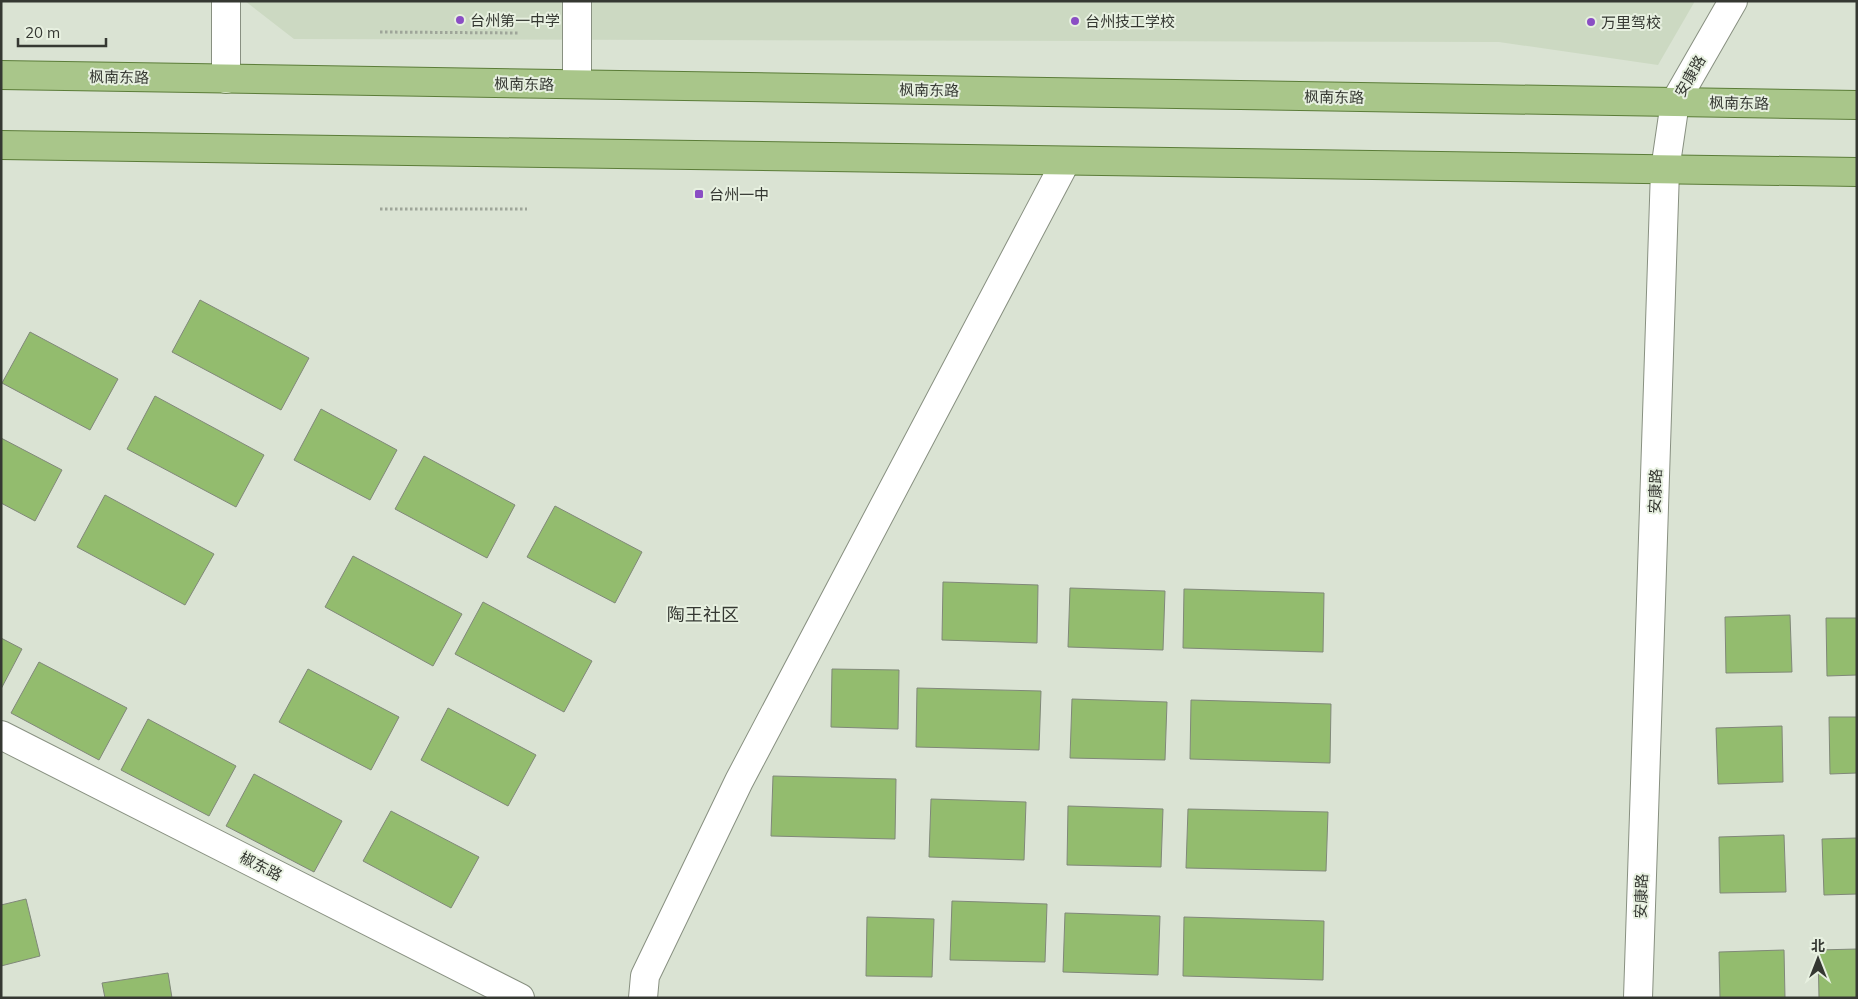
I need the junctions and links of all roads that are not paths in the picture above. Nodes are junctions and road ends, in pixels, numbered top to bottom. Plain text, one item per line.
1 (226, 1) edge
2 (577, 1) edge
3 (1733, 1) edge
4 (1, 75) edge
5 (226, 79) junction
6 (577, 84) junction
7 (1675, 102) junction
8 (1857, 105) edge
9 (1, 145) edge
10 (1066, 161) junction
11 (1665, 170) junction
12 (1857, 172) edge
13 (1, 735) edge
14 (520, 998) edge
15 (643, 998) edge
16 (1638, 998) edge

1 - 5 street
2 - 6 street
3 - 7 street, 安康路
4 - 5 main road, 枫南东路
5 - 6 main road, 枫南东路
6 - 7 main road, 枫南东路
7 - 8 main road, 枫南东路
7 - 11 street, 安康路
9 - 10 main road
10 - 11 main road
10 - 15 street
11 - 12 main road
11 - 16 street, 安康路
13 - 14 street, 椒东路

